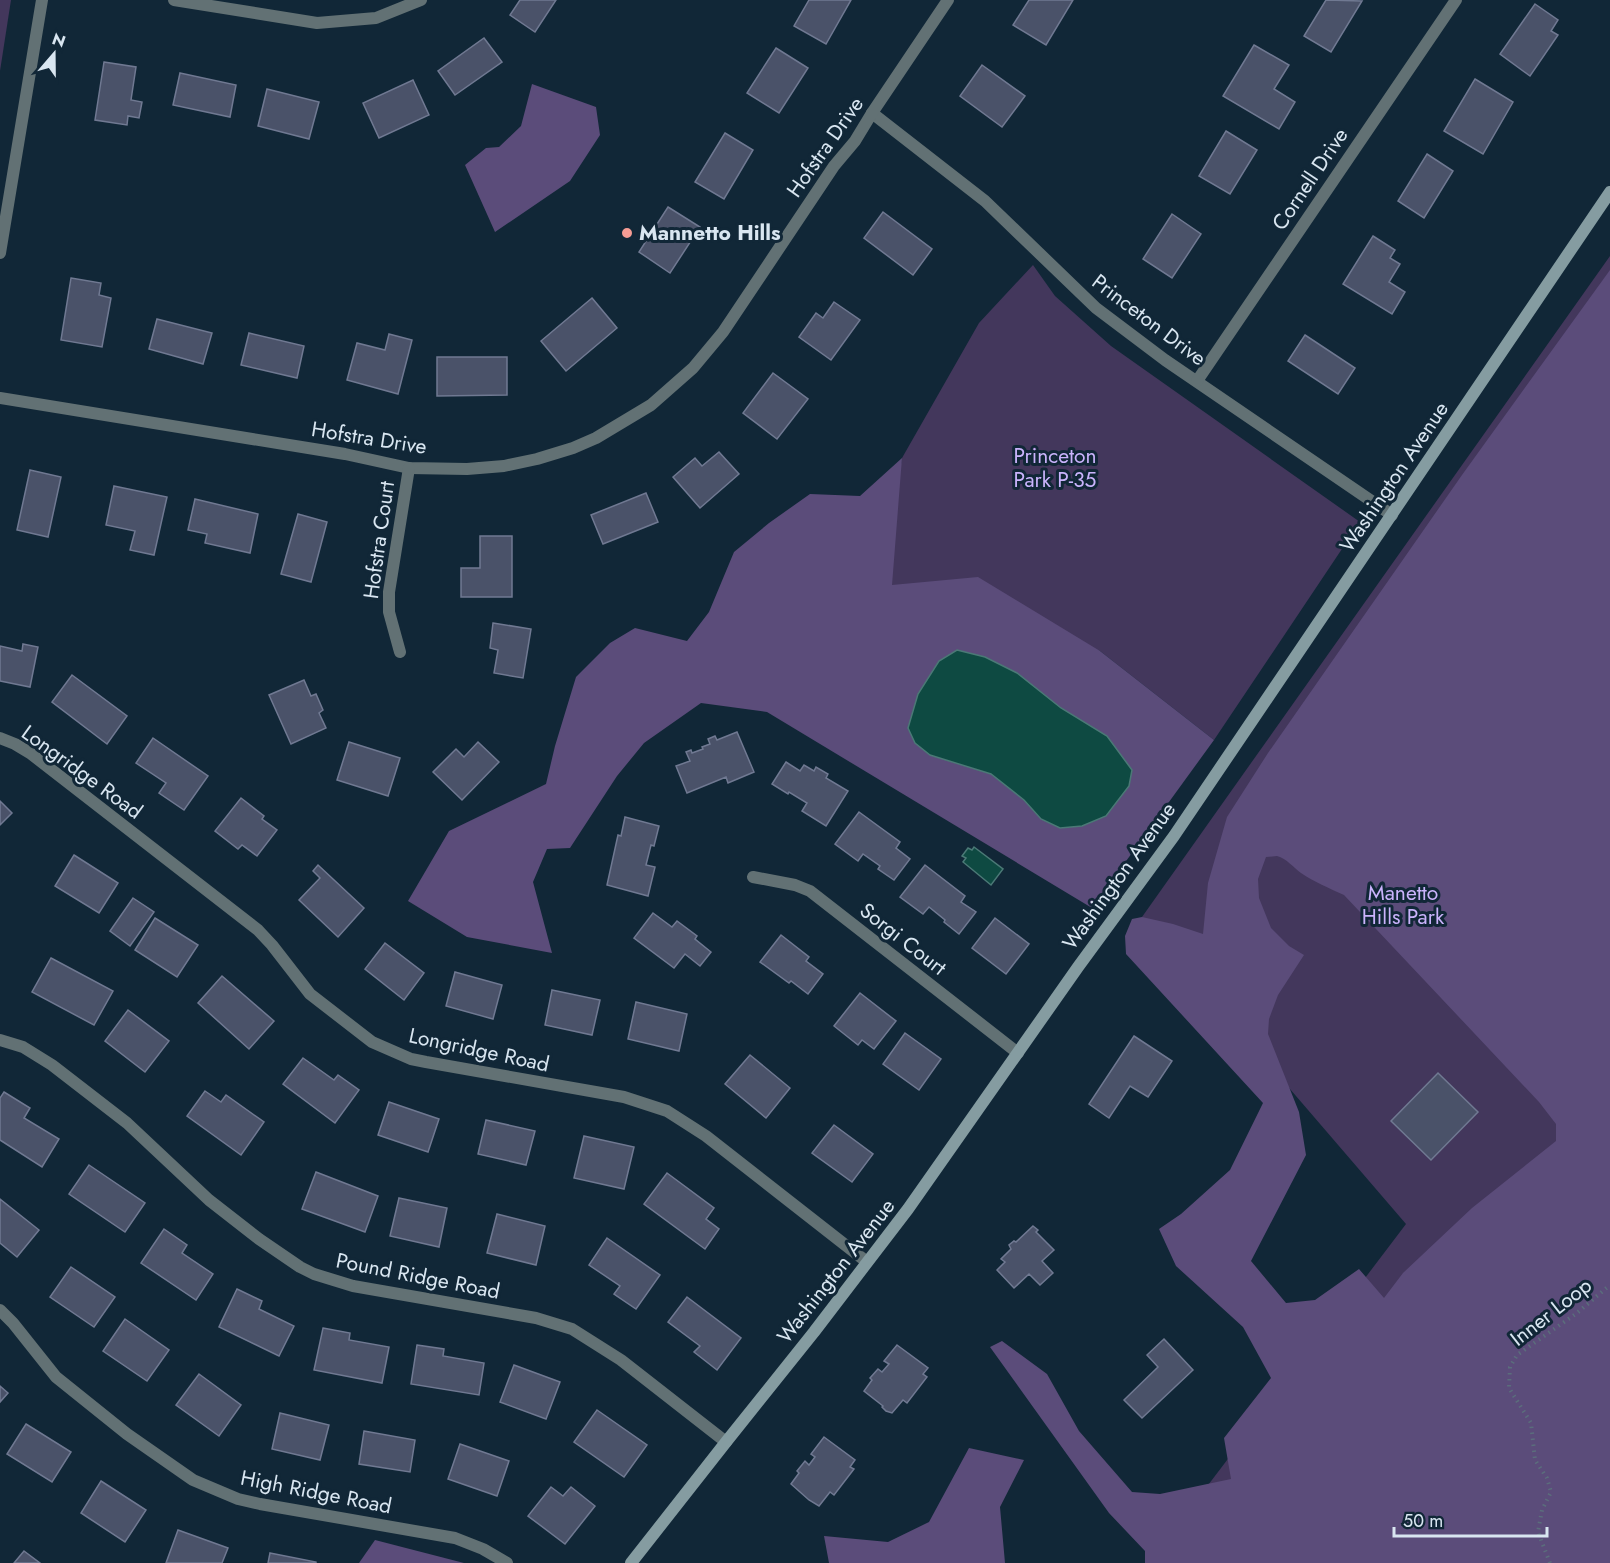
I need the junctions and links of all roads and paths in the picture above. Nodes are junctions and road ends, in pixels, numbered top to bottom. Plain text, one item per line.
1 (42, 0) edge
2 (174, 0) edge
3 (421, 0) edge
4 (948, 0) edge
5 (1456, 0) edge
6 (872, 113) junction
7 (1610, 192) edge
8 (0, 253) edge
9 (1197, 381) junction
10 (0, 398) edge
11 (409, 468) junction
12 (1392, 515) junction
13 (400, 652) dead end
14 (0, 738) edge
15 (753, 877) dead end
16 (0, 1040) edge
17 (1018, 1053) junction
18 (867, 1262) junction
19 (1610, 1285) edge
20 (0, 1310) edge
21 (726, 1442) junction
22 (507, 1563) edge
23 (631, 1563) edge
24 (1550, 1563) edge

1 - 8 street
2 - 3 street
4 - 6 street, Hofstra Drive
5 - 9 street, Cornell Drive
6 - 9 street, Princeton Drive
6 - 11 street, Hofstra Drive
7 - 12 main road, Washington Avenue
9 - 12 street, Princeton Drive
10 - 11 street, Hofstra Drive
11 - 13 street, Hofstra Court
12 - 17 main road, Washington Avenue
14 - 18 street, Longridge Road
15 - 17 street, Sorgi Court
16 - 21 street, Pound Ridge Road
17 - 18 main road, Washington Avenue
18 - 21 main road, Washington Avenue
19 - 24 path, Inner Loop
20 - 22 street, High Ridge Road
21 - 23 main road, Washington Avenue

